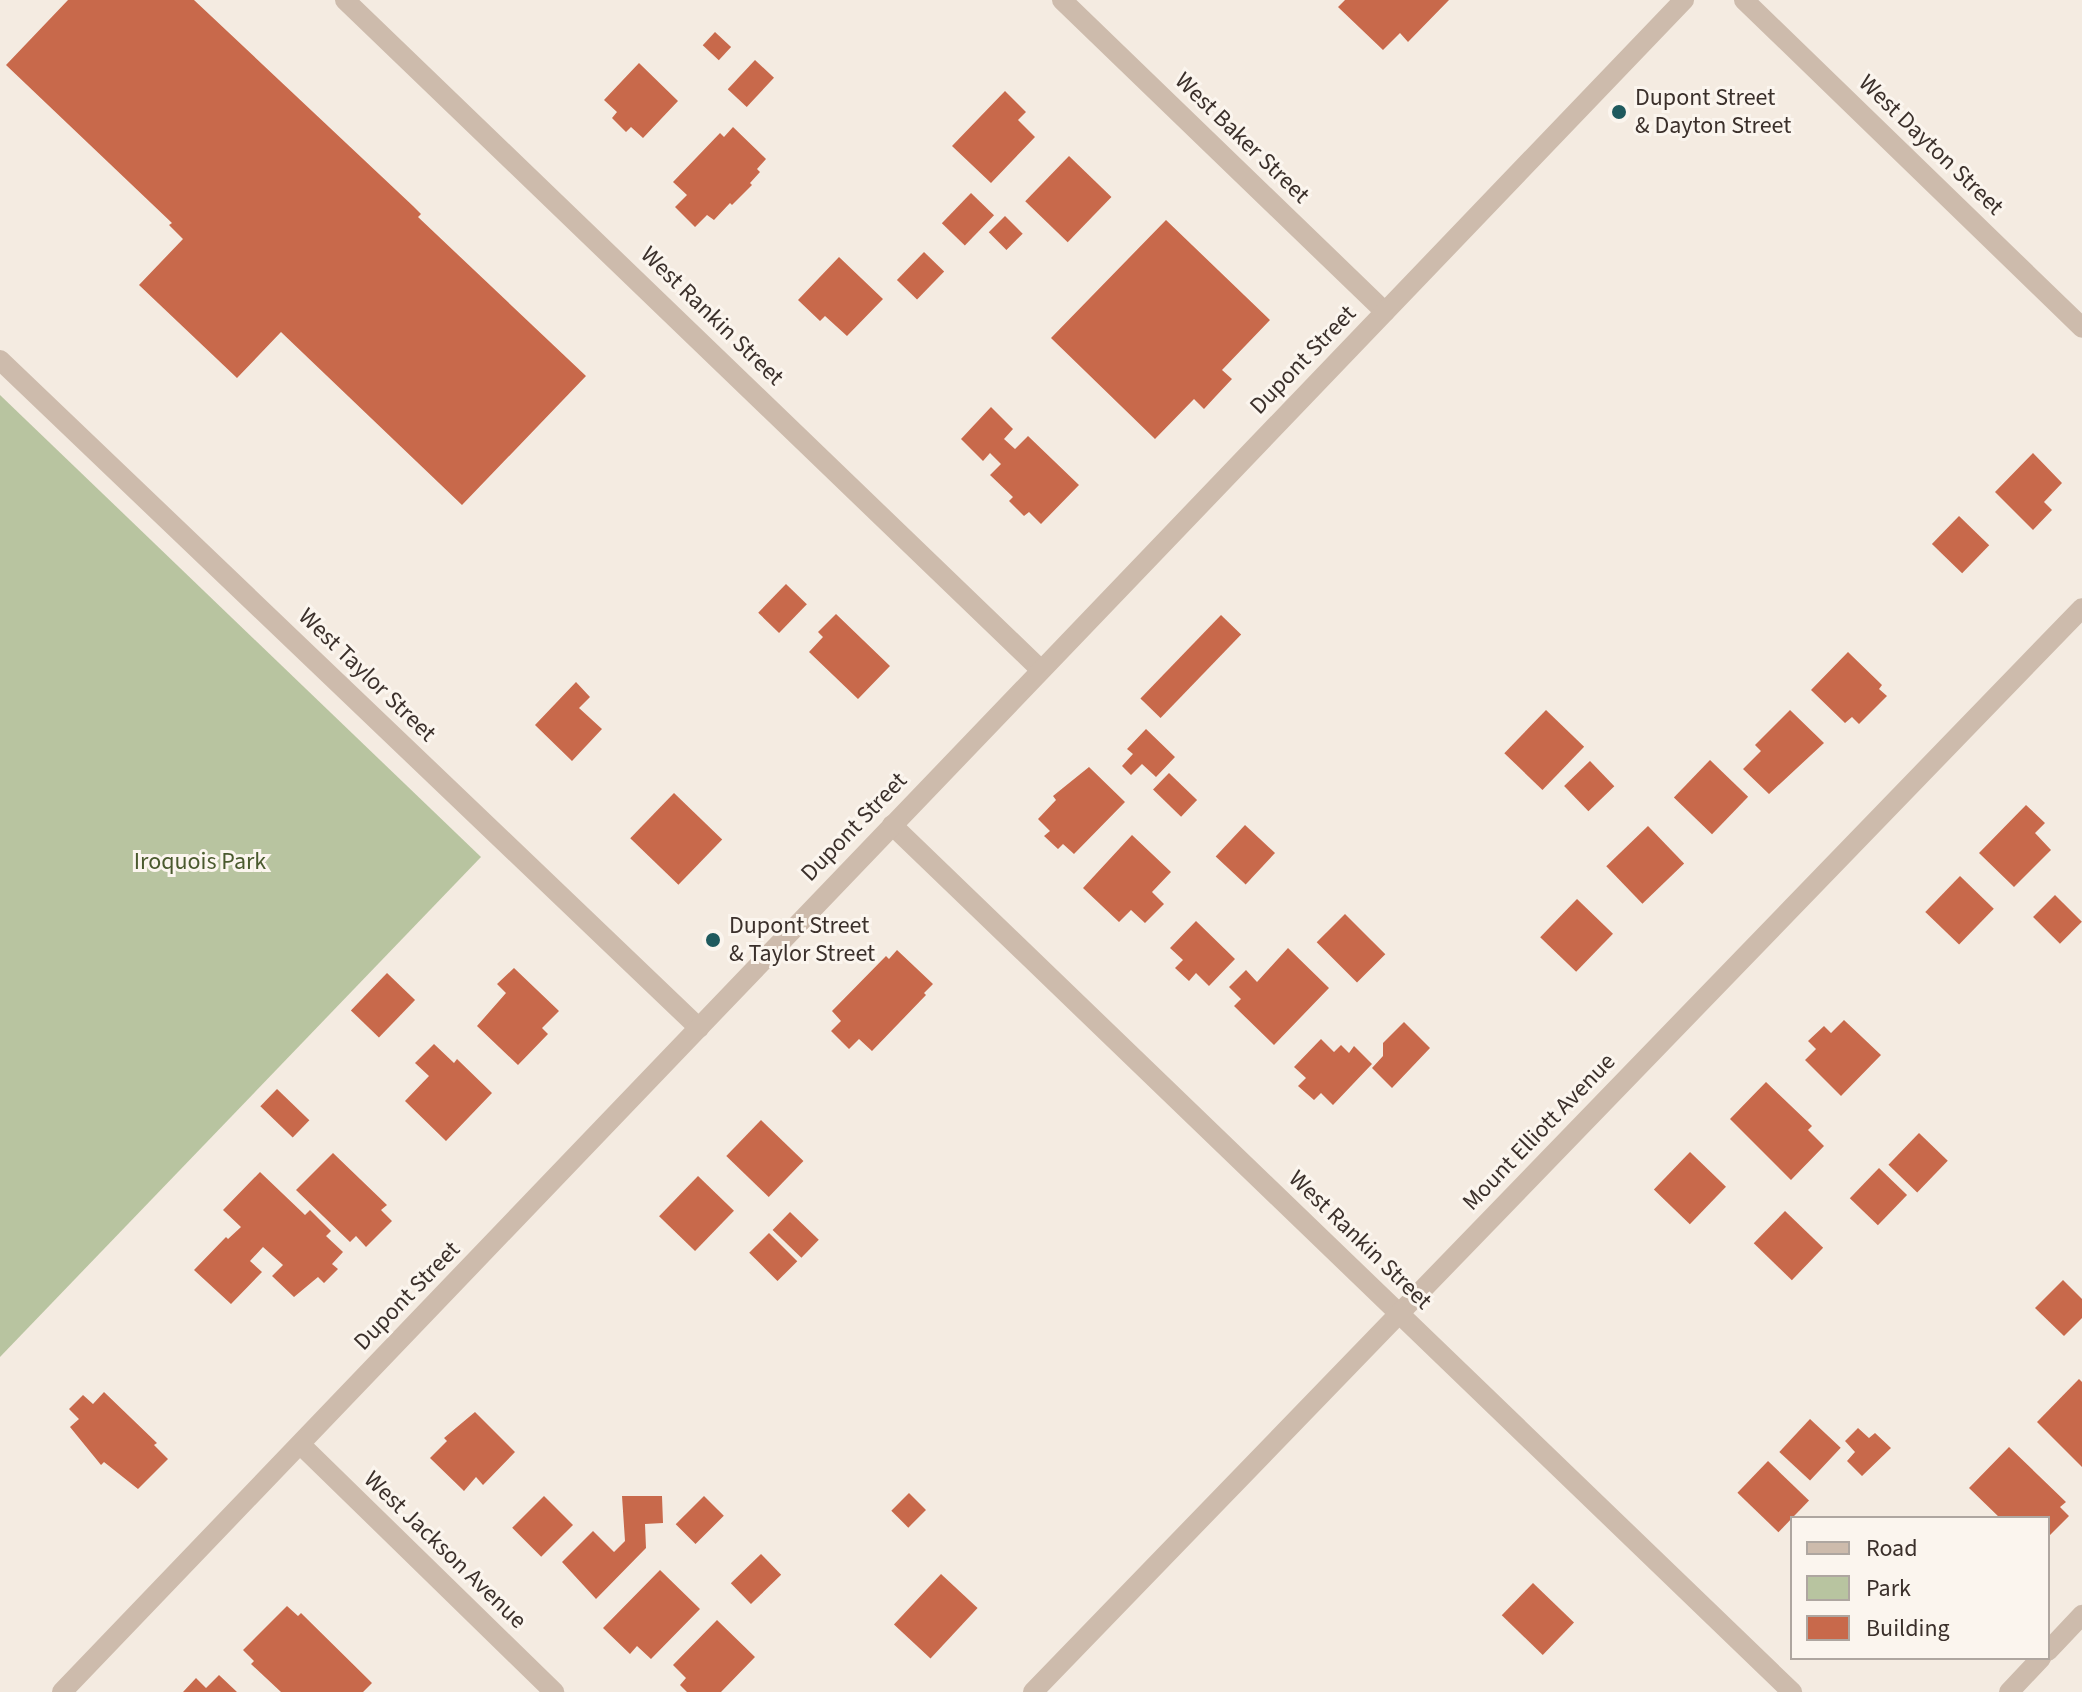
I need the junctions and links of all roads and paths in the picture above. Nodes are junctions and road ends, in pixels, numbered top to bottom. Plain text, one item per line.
1 (345, 0) edge
2 (1062, 0) edge
3 (1684, 0) edge
4 (1744, 0) edge
5 (1385, 312) junction
6 (2082, 328) edge
7 (0, 360) edge
8 (2082, 608) edge
9 (1041, 670) junction
10 (892, 825) junction
11 (699, 1028) junction
12 (1400, 1314) junction
13 (301, 1445) junction
14 (2082, 1615) edge
15 (2050, 1649) edge
16 (2039, 1660) edge
17 (62, 1692) edge
18 (554, 1692) edge
19 (1033, 1692) edge
20 (1792, 1692) edge
21 (2009, 1692) edge

1 - 9 street, West Rankin Street
2 - 5 street, West Baker Street
3 - 5 street, Dupont Street
4 - 6 street, West Dayton Street
5 - 9 street, Dupont Street
7 - 11 street, West Taylor Street
8 - 12 street, Mount Elliott Avenue
9 - 10 street, Dupont Street
10 - 11 street, Dupont Street
10 - 12 street, West Rankin Street
11 - 13 street, Dupont Street
12 - 19 street, Mount Elliott Avenue
12 - 20 street, West Rankin Street
13 - 17 street, Dupont Street
13 - 18 street, West Jackson Avenue
14 - 15 street
16 - 21 street

